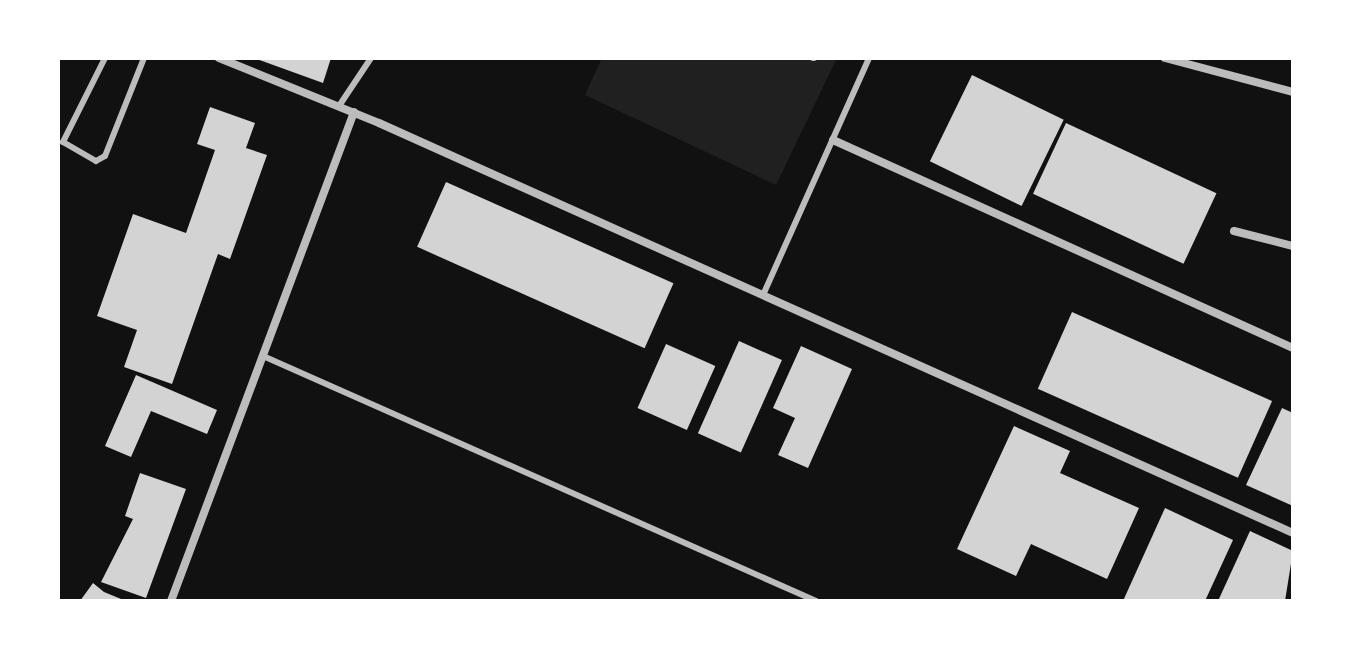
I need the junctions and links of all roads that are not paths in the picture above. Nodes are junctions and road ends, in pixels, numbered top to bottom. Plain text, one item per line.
1 (105, 58) edge
2 (144, 58) edge
3 (219, 58) edge
4 (371, 58) edge
5 (869, 58) edge
6 (1165, 58) edge
7 (1293, 92) edge
8 (339, 106) junction
9 (354, 112) junction
10 (833, 140) junction
11 (1234, 231) dead end
12 (1293, 246) edge
13 (763, 295) junction
14 (1293, 348) edge
15 (263, 356) junction
16 (1293, 533) edge
17 (171, 601) edge
18 (816, 601) edge

1 - 2 lane
3 - 8 street
4 - 8 lane
5 - 10 lane
6 - 7 street
8 - 9 street
9 - 13 street
9 - 15 street
10 - 13 lane
10 - 14 street
11 - 12 street
13 - 16 street
15 - 17 street
15 - 18 lane

